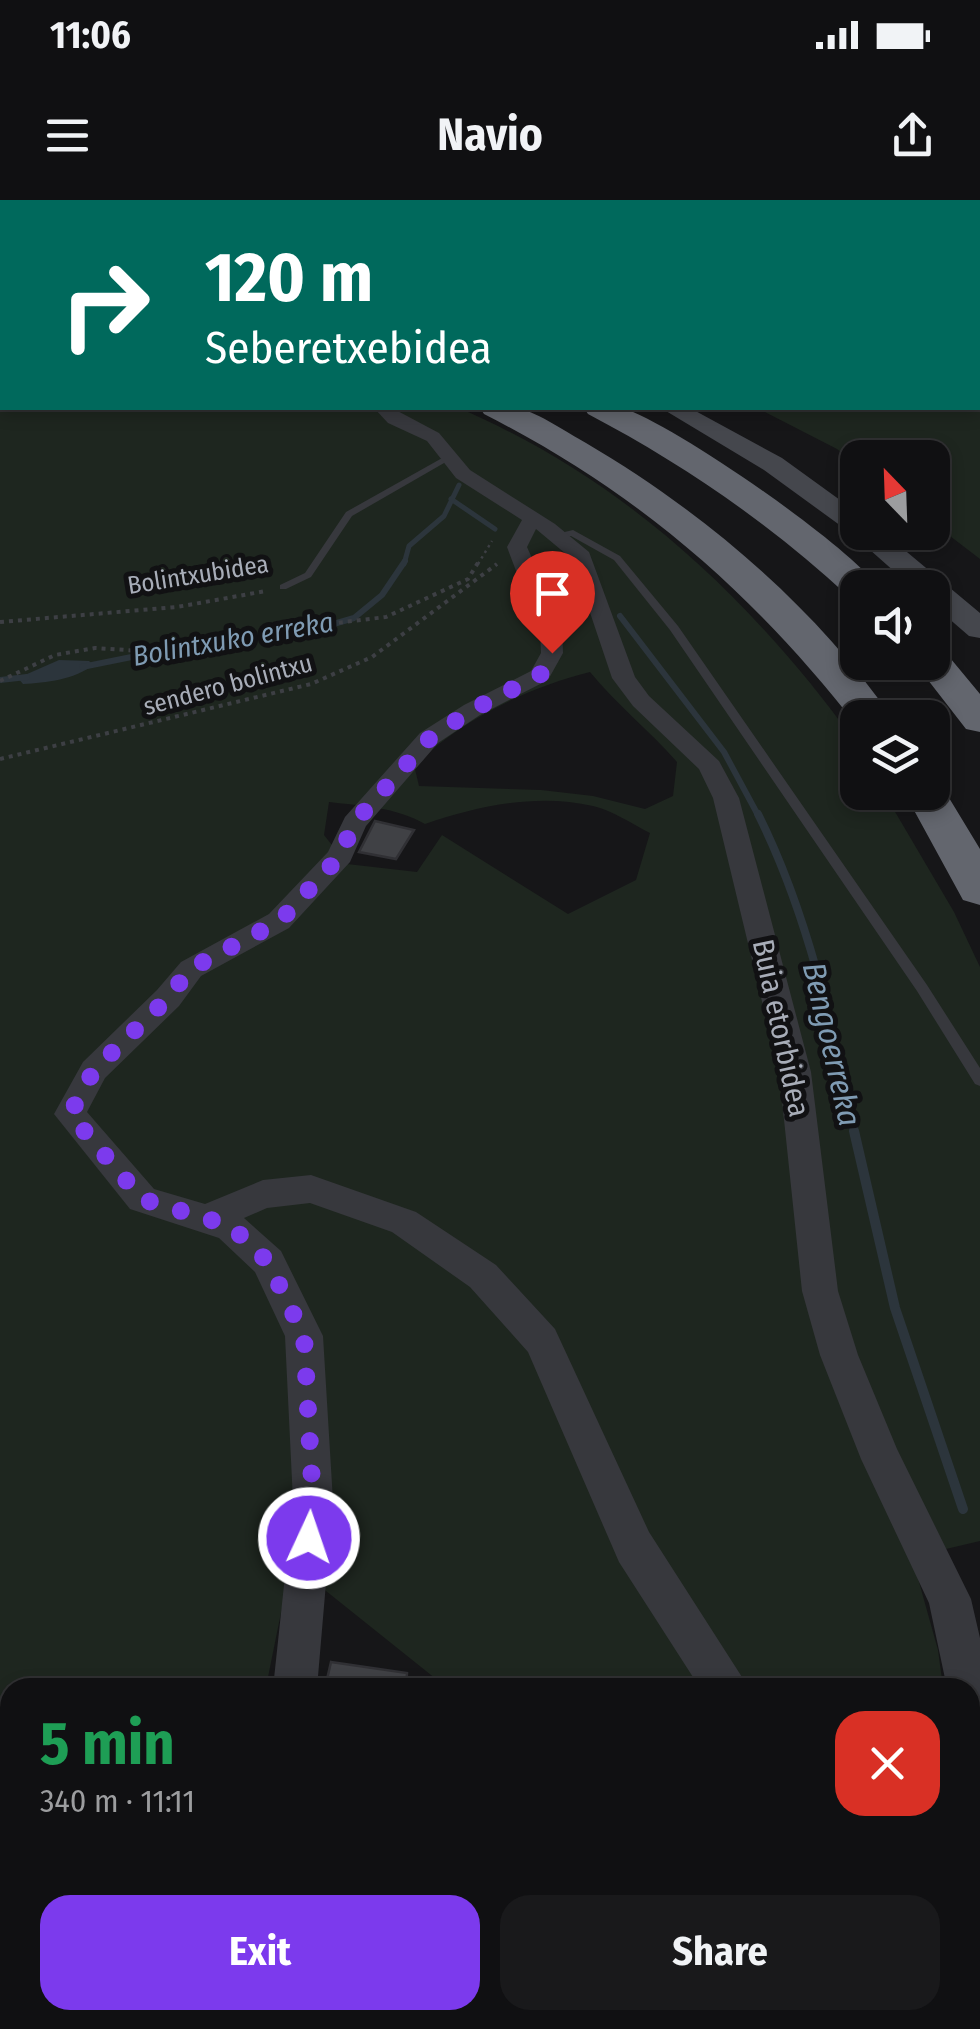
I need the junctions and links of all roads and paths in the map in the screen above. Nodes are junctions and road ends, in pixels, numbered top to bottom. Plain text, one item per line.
1 (384, 410) edge
2 (499, 410) edge
3 (603, 410) edge
4 (677, 410) edge
5 (448, 458) junction
6 (840, 514) edge
7 (545, 527) junction
8 (887, 550) edge
9 (496, 564) dead end
10 (910, 570) edge
11 (840, 571) edge
12 (283, 587) joint
13 (950, 603) edge
14 (0, 622) edge
15 (980, 629) edge
16 (947, 680) edge
17 (0, 681) edge
18 (857, 700) edge
19 (980, 720) edge
20 (0, 759) edge
21 (934, 810) edge
22 (980, 889) edge
23 (980, 1080) edge
24 (207, 1218) junction
25 (296, 1678) edge
26 (720, 1678) edge
27 (968, 1678) edge

1 - 5 street
2 - 18 highway
3 - 11 highway
4 - 6 street
5 - 7 street, Buia etorbidea
5 - 12 lane, Bolintxubidea
7 - 17 path
7 - 23 lane
7 - 24 street
7 - 27 street, Buia etorbidea
8 - 10 street
9 - 20 path, sendero bolintxu
12 - 14 path, Bolintxubidea
13 - 15 street
16 - 19 highway
21 - 22 highway
24 - 25 street
24 - 26 street

